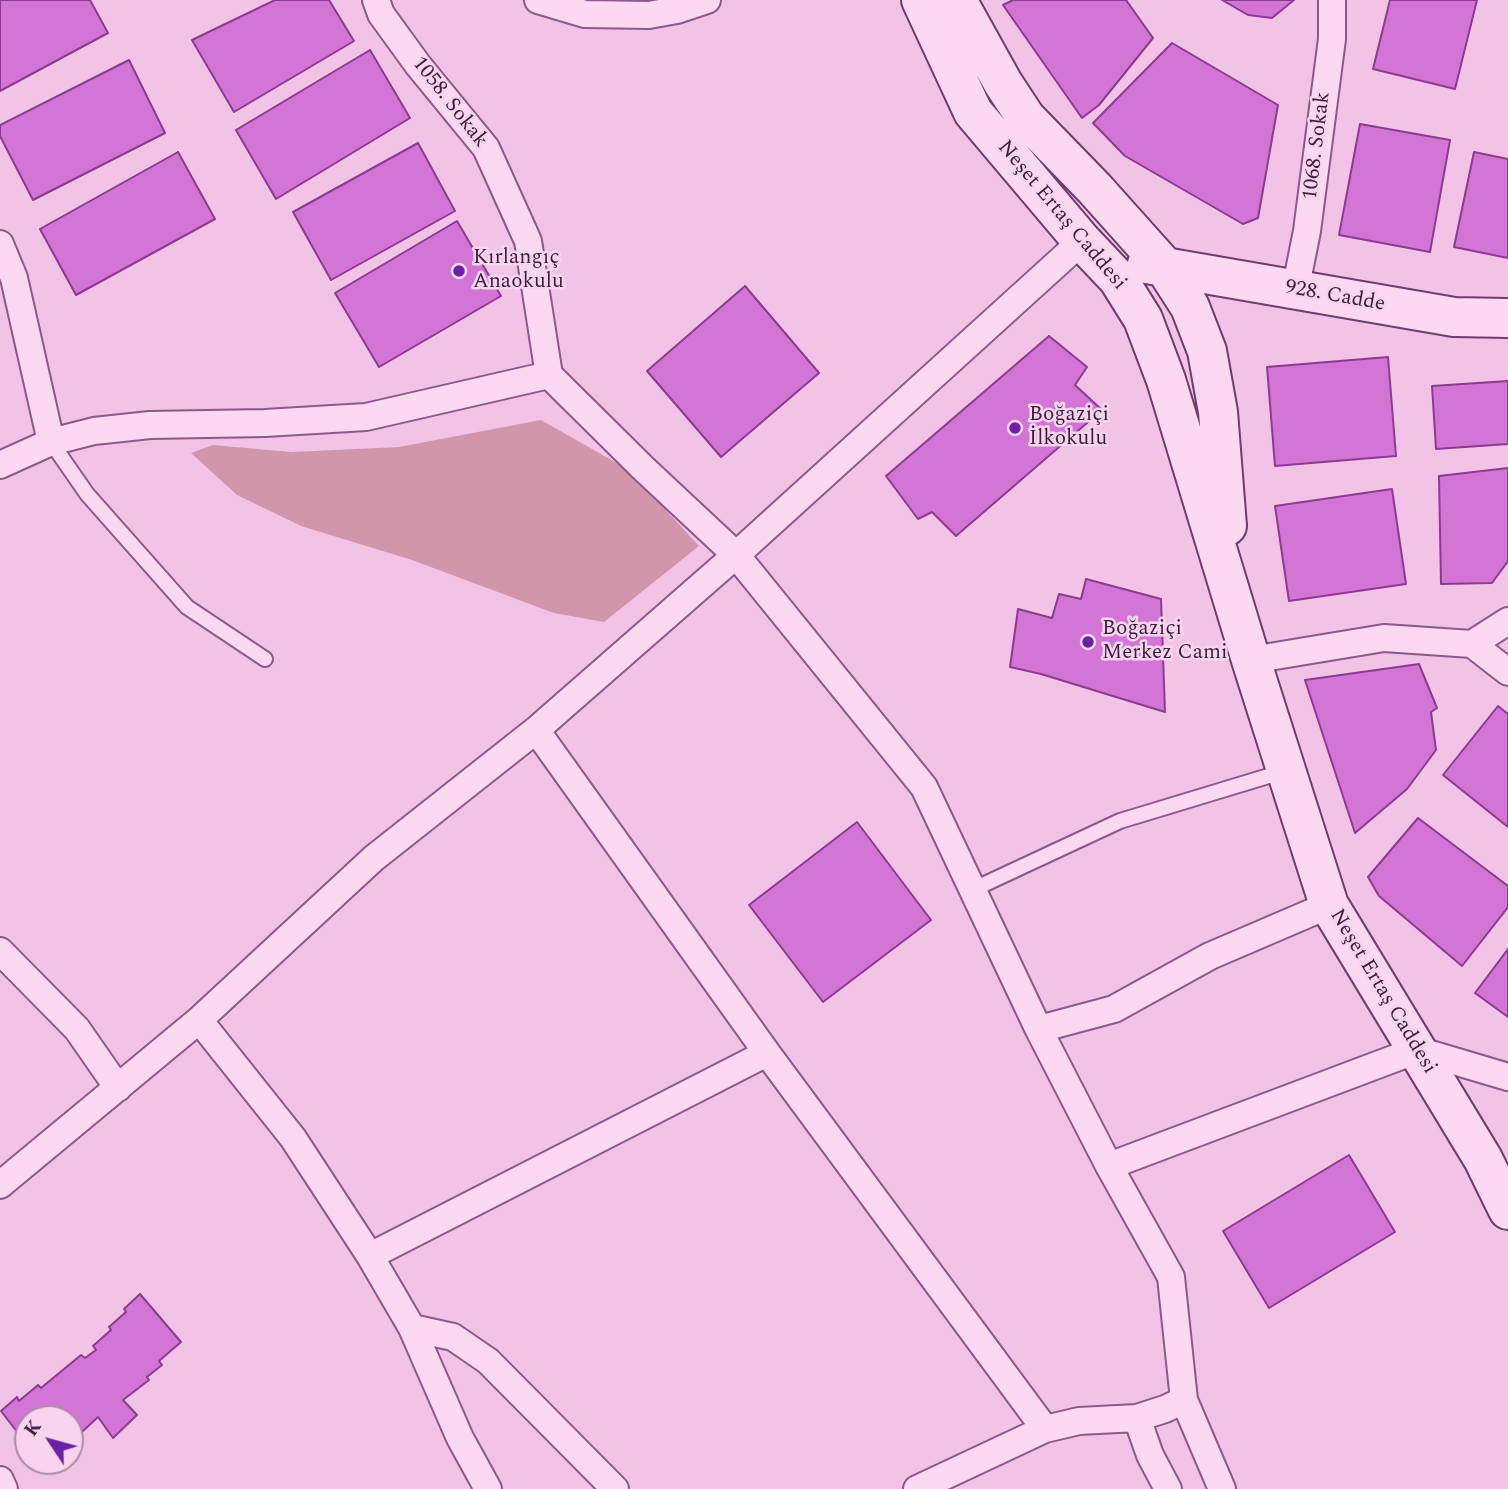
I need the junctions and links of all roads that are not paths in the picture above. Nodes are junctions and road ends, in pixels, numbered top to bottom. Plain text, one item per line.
1 (376, 0) edge
2 (538, 0) edge
3 (707, 0) edge
4 (921, 0) edge
5 (957, 0) edge
6 (1332, 0) edge
7 (0, 244) edge
8 (1092, 251) junction
9 (1163, 265) junction
10 (1295, 291) junction
11 (1508, 318) edge
12 (549, 375) junction
13 (51, 442) junction
14 (0, 465) edge
15 (736, 555) junction
16 (1234, 601) junction
17 (1508, 621) edge
18 (1472, 644) junction
19 (265, 659) dead end
20 (1251, 660) junction
21 (1508, 672) edge
22 (536, 730) junction
23 (1286, 771) junction
24 (974, 889) junction
25 (1329, 905) junction
26 (0, 951) edge
27 (199, 1020) junction
28 (1038, 1028) junction
29 (1417, 1050) junction
30 (767, 1053) junction
31 (1508, 1077) edge
32 (118, 1088) junction
33 (1109, 1166) junction
34 (0, 1185) edge
35 (1508, 1210) edge
36 (370, 1256) junction
37 (412, 1328) junction
38 (1184, 1400) junction
39 (1137, 1418) junction
40 (1045, 1429) junction
41 (0, 1480) edge
42 (4, 1489) edge
43 (488, 1489) edge
44 (615, 1489) edge
45 (917, 1489) edge
46 (1168, 1489) edge
47 (1222, 1489) edge

1 - 12 street, 1058. Sokak
2 - 3 street
4 - 8 main road, Neşet Ertaş Caddesi
5 - 9 main road, Neşet Ertaş Caddesi
6 - 10 street, 1068. Sokak
7 - 13 street
8 - 9 main road, 928. Cadde
8 - 15 street
8 - 16 main road, Neşet Ertaş Caddesi
9 - 10 main road, 928. Cadde
9 - 16 main road, Neşet Ertaş Caddesi
10 - 11 main road, 928. Cadde
12 - 13 street
12 - 15 street
13 - 14 street
13 - 19 lane
15 - 22 street
15 - 24 street
16 - 20 main road, Neşet Ertaş Caddesi
17 - 18 street
18 - 20 street
18 - 21 street
20 - 23 main road, Neşet Ertaş Caddesi
22 - 27 street
22 - 30 street
23 - 24 lane
23 - 25 main road, Neşet Ertaş Caddesi
24 - 28 street
25 - 28 street
25 - 29 main road, Neşet Ertaş Caddesi
26 - 32 street
27 - 32 street
27 - 36 street
28 - 33 street
29 - 31 street
29 - 33 street
29 - 35 main road, Neşet Ertaş Caddesi
30 - 36 street
30 - 40 street
32 - 34 street
33 - 38 street
36 - 37 street
37 - 43 street
37 - 44 street
38 - 39 street
38 - 47 street
39 - 40 street
39 - 46 street
40 - 45 street
41 - 42 street

